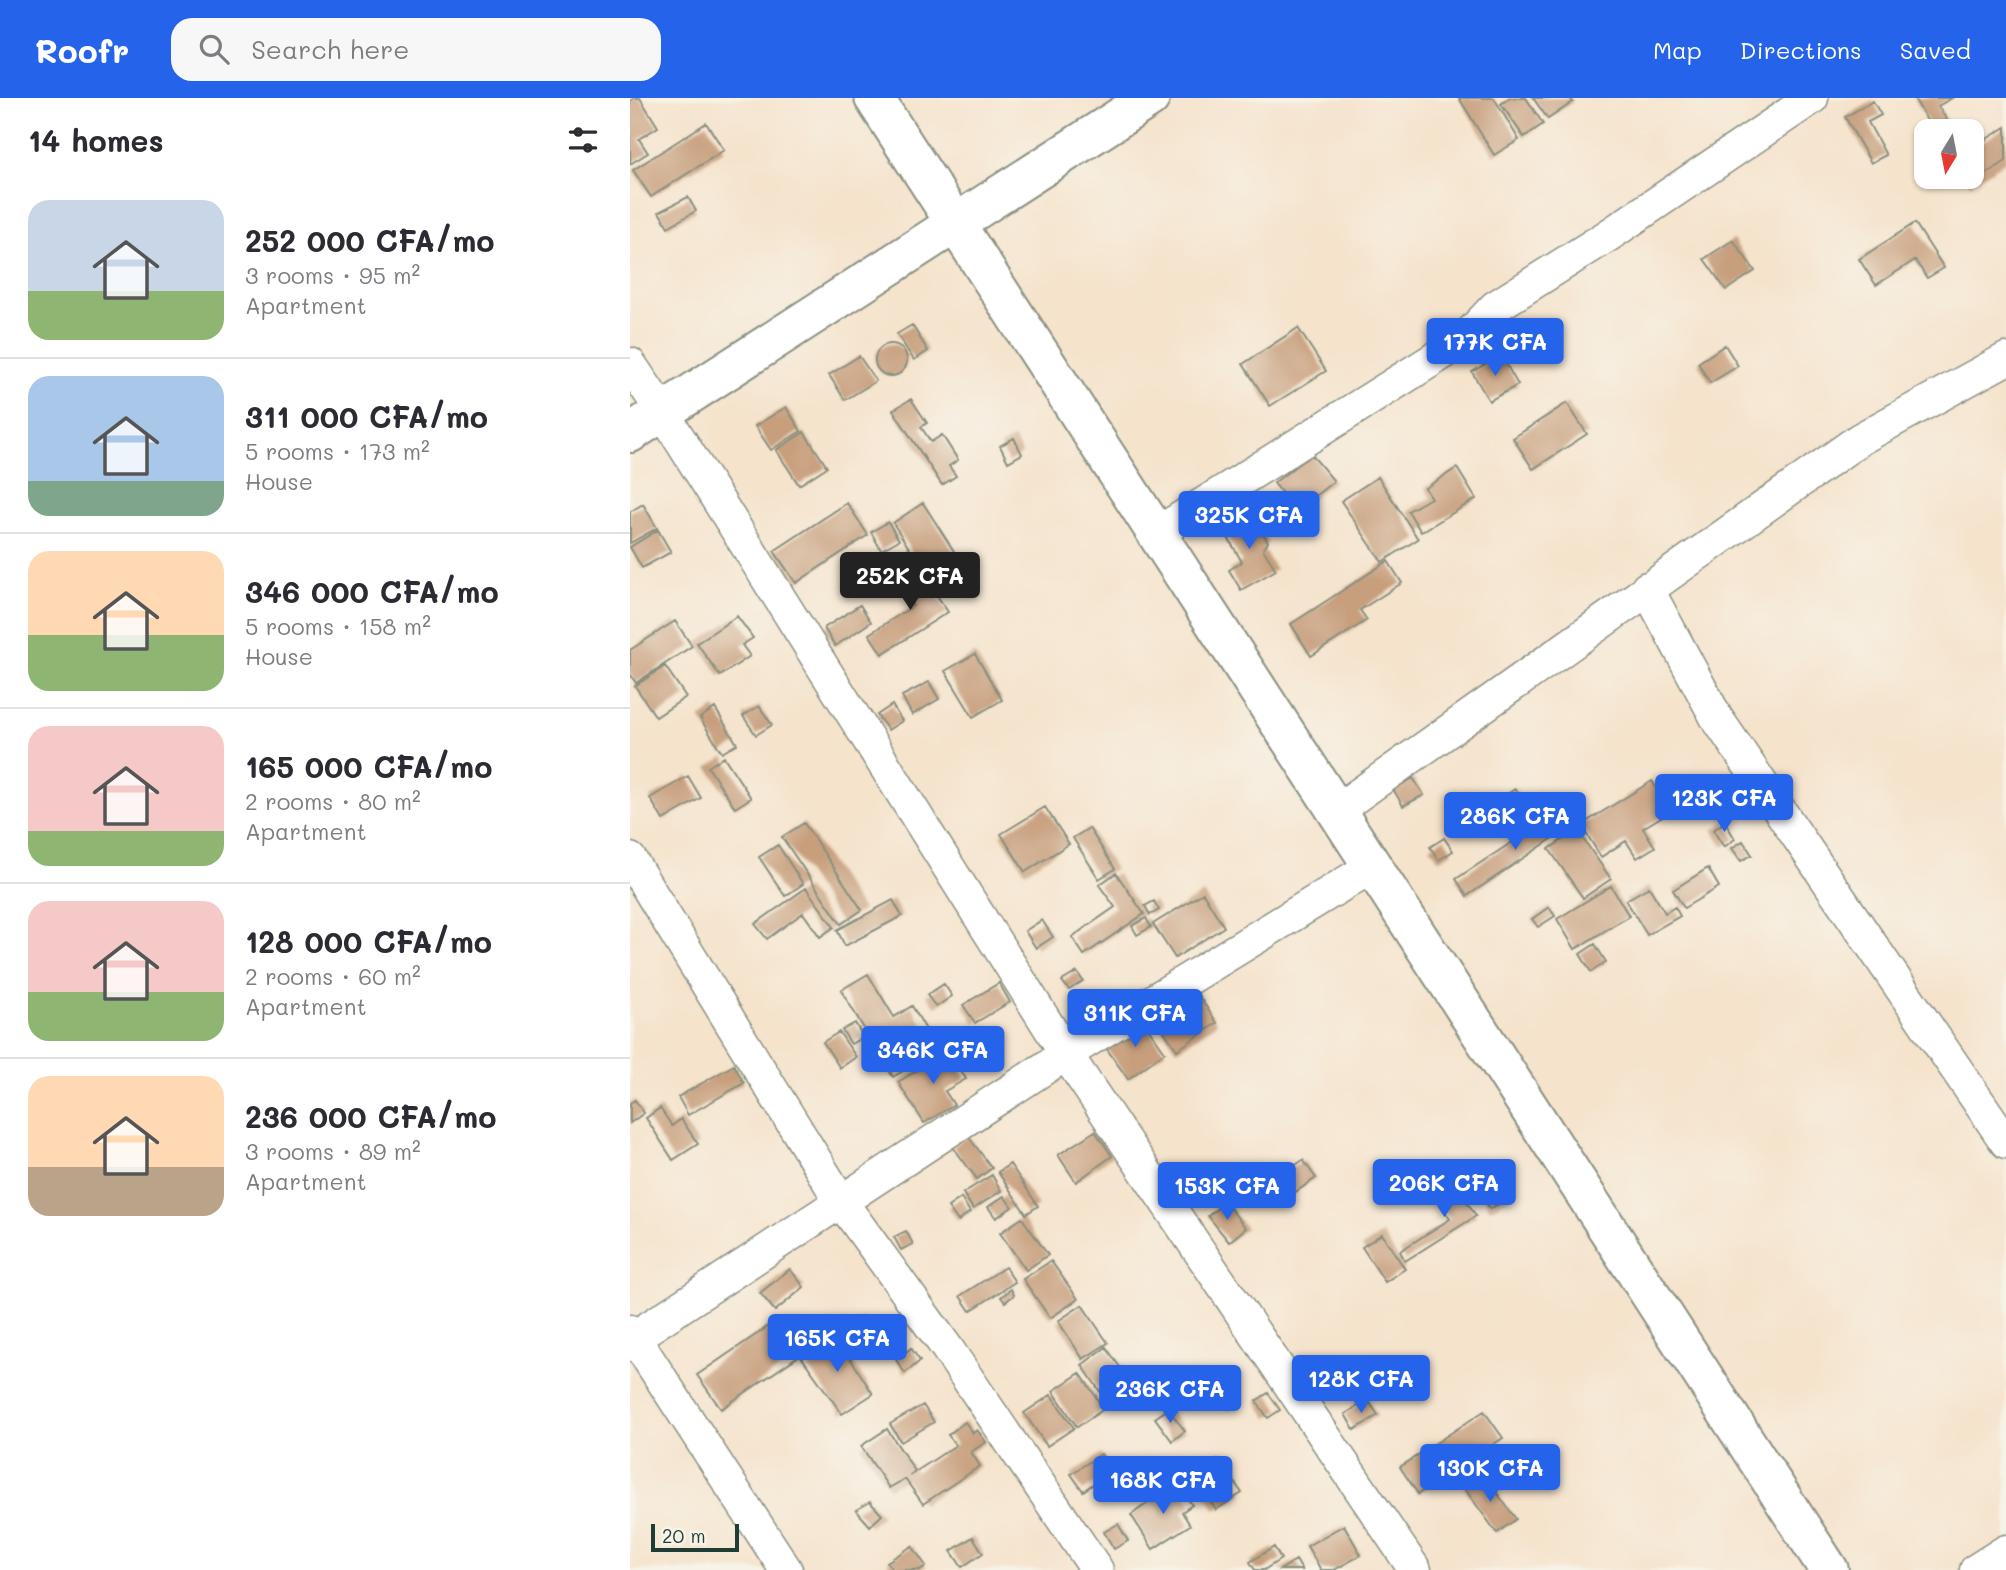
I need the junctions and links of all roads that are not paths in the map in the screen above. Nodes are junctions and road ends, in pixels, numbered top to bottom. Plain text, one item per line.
1 (874, 98) edge
2 (1150, 98) edge
3 (1812, 98) edge
4 (956, 223) junction
5 (2006, 359) edge
6 (630, 364) edge
7 (662, 411) junction
8 (630, 433) edge
9 (1157, 533) junction
10 (1647, 588) junction
11 (1337, 810) junction
12 (630, 859) edge
13 (1373, 866) junction
14 (1066, 1054) junction
15 (2006, 1142) edge
16 (840, 1200) junction
17 (631, 1336) edge
18 (2006, 1551) edge
19 (786, 1570) edge
20 (1097, 1570) edge
21 (1415, 1570) edge
22 (1829, 1570) edge
23 (1976, 1570) edge

1 - 4 street
2 - 4 street
3 - 9 street
4 - 7 street
4 - 9 street
5 - 10 street
6 - 7 street
7 - 8 street
7 - 14 street
9 - 11 street
10 - 11 street
10 - 15 street
11 - 13 street
12 - 16 street
13 - 14 street
13 - 22 street
14 - 16 street
14 - 21 street
16 - 17 street
16 - 20 street
17 - 19 street
18 - 23 street

